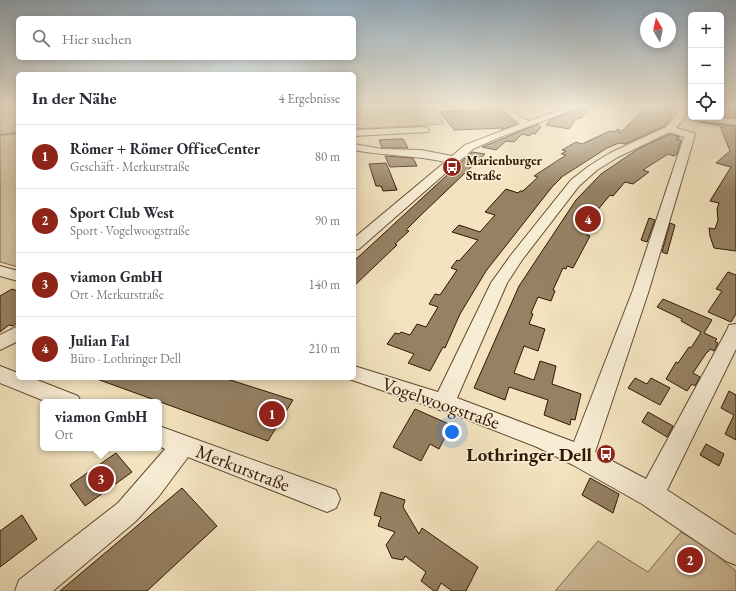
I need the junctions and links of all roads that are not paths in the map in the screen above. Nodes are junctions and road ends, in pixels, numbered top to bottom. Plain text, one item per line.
1 (502, 134) edge
2 (659, 134) edge
3 (685, 134) edge
4 (356, 147) edge
5 (453, 160) junction
6 (356, 229) edge
7 (369, 233) junction
8 (356, 244) edge
9 (0, 271) edge
10 (16, 275) edge
11 (736, 330) edge
12 (16, 334) edge
13 (0, 343) edge
14 (0, 374) edge
15 (356, 375) edge
16 (62, 399) edge
17 (444, 402) junction
18 (171, 441) edge
19 (582, 457) junction
20 (652, 496) junction
21 (327, 499) dead end
22 (735, 549) edge
23 (30, 591) edge

1 - 5 street
2 - 17 street
3 - 19 street
4 - 5 street
5 - 7 street
6 - 7 street
7 - 8 street
9 - 10 street
11 - 20 street
12 - 13 street
14 - 16 street
15 - 17 street, Vogelwoogstraße
17 - 19 street, Vogelwoogstraße
18 - 21 street, Merkurstraße
18 - 23 street
19 - 20 street, Vogelwoogstraße
20 - 22 street, Vogelwoogstraße

